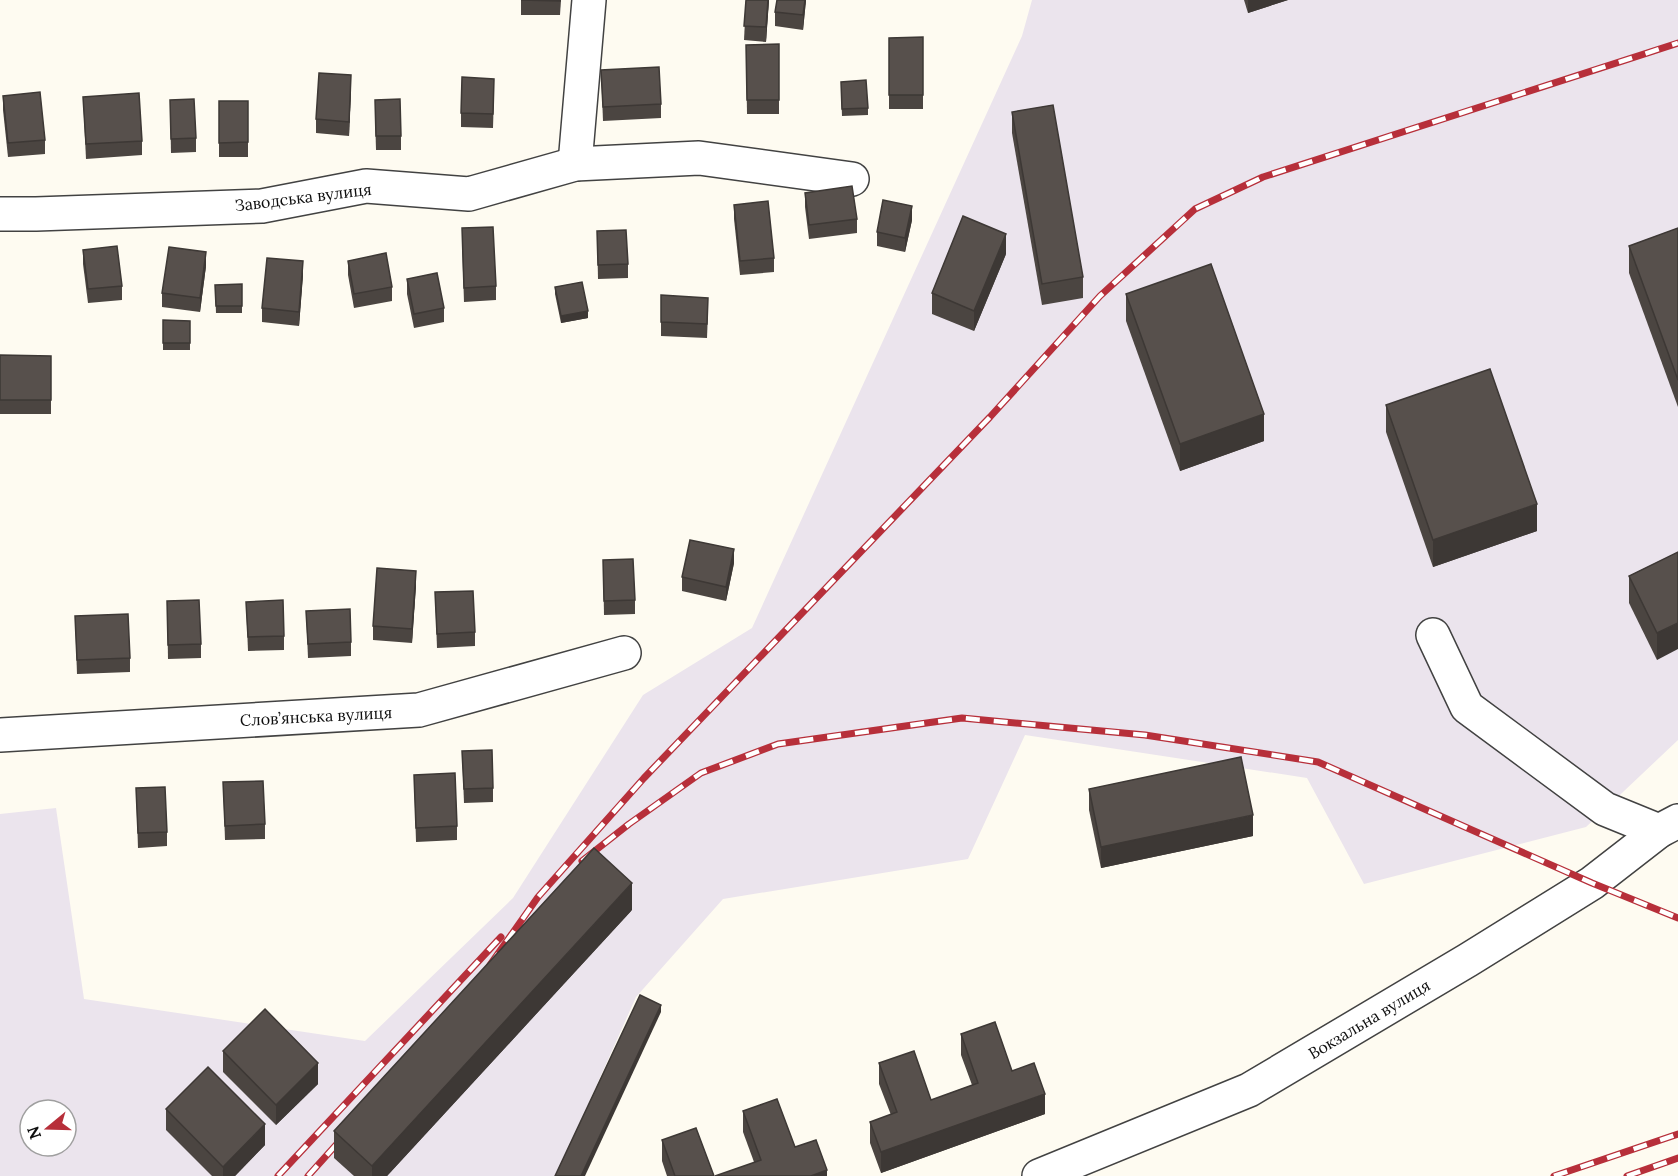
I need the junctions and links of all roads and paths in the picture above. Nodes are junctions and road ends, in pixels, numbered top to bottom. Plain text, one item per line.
1 (590, 0) edge
2 (575, 164) junction
3 (852, 178) dead end
4 (0, 214) edge
5 (1433, 635) dead end
6 (624, 653) dead end
7 (0, 735) edge
8 (1669, 826) edge
9 (1039, 1176) edge

1 - 2 street
2 - 3 street, Заводська вулиця
2 - 4 street, Заводська вулиця
5 - 8 street
6 - 7 street, Слов’янська вулиця
8 - 9 street, Вокзальна вулиця

